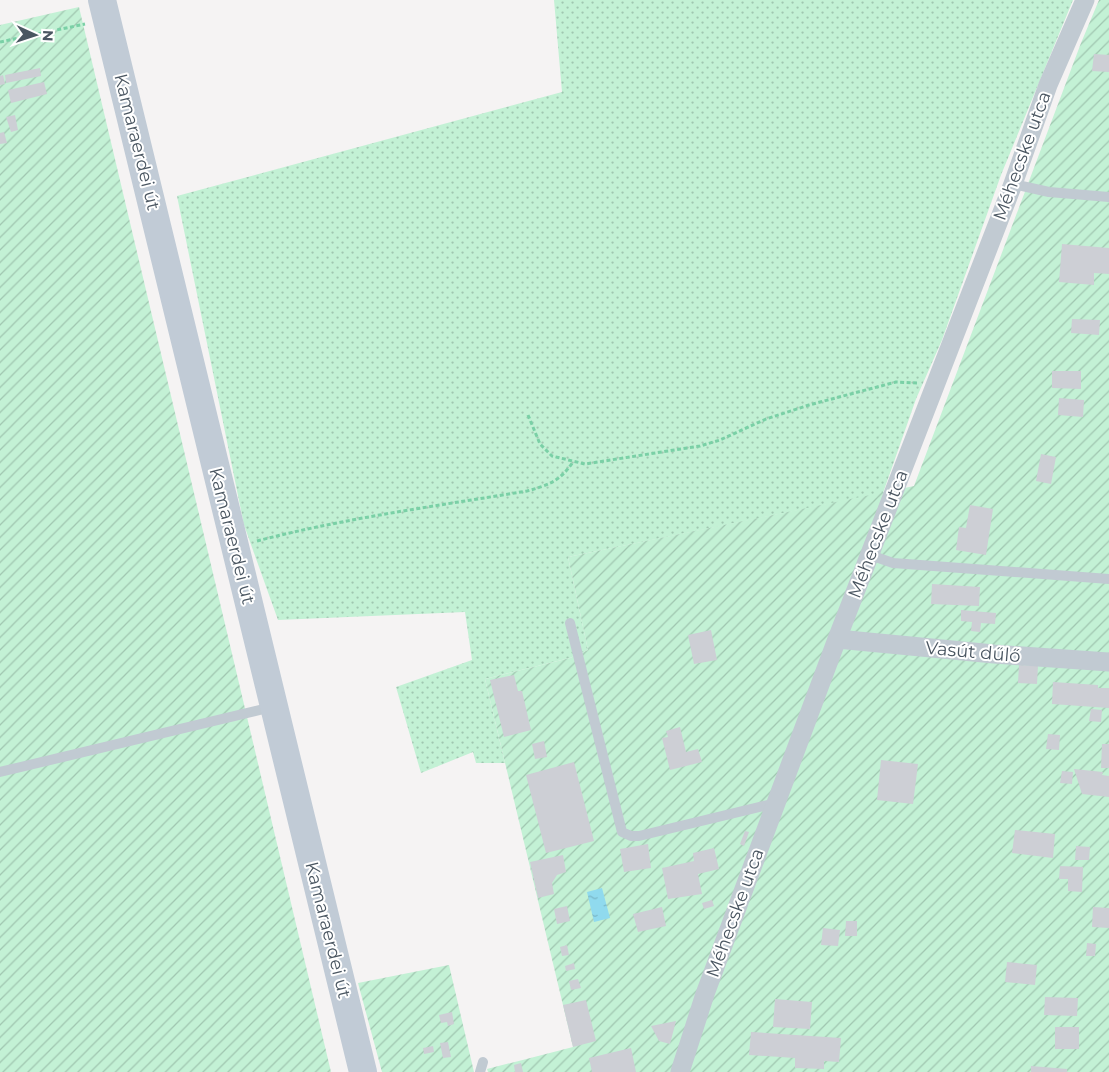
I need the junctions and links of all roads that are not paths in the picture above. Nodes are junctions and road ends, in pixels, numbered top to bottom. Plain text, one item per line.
1 (1085, 0) edge
2 (104, 10) edge
3 (1013, 184) junction
4 (1109, 197) edge
5 (870, 555) junction
6 (1109, 579) edge
7 (570, 623) dead end
8 (837, 639) junction
9 (1109, 662) edge
10 (274, 706) junction
11 (0, 772) edge
12 (776, 803) junction
13 (363, 1072) edge
14 (680, 1072) edge

1 - 3 street, Méhecske utca
2 - 10 street, Kamaraerdei út
3 - 4 lane
3 - 5 street, Méhecske utca
5 - 6 lane
5 - 8 street, Méhecske utca
7 - 12 lane
8 - 9 street, Vasút dűlő
8 - 12 street, Méhecske utca
10 - 11 lane
10 - 13 street, Kamaraerdei út
12 - 14 street, Méhecske utca

